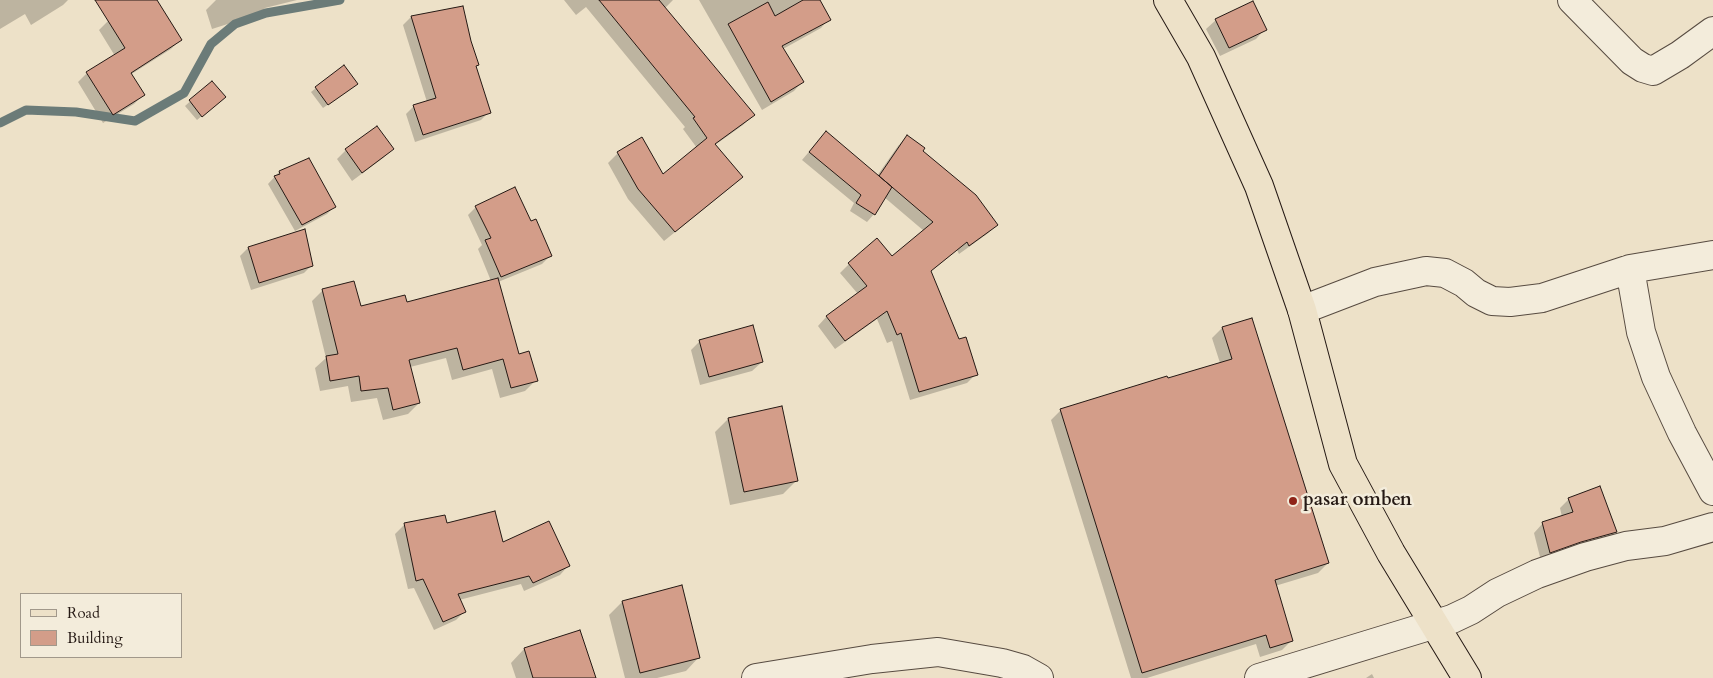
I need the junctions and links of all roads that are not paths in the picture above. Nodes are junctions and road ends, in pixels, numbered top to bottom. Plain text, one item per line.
1 (1168, 0) edge
2 (1572, 0) edge
3 (1713, 31) edge
4 (1713, 255) edge
5 (1630, 269) junction
6 (1302, 310) junction
7 (1713, 491) edge
8 (1713, 527) edge
9 (1433, 625) junction
10 (756, 678) edge
11 (1039, 678) edge
12 (1259, 678) edge
13 (1467, 678) edge

1 - 6 main road
2 - 3 street
4 - 5 street
5 - 6 street
5 - 7 street
6 - 9 main road
8 - 9 street
9 - 12 street
9 - 13 main road
10 - 11 street

